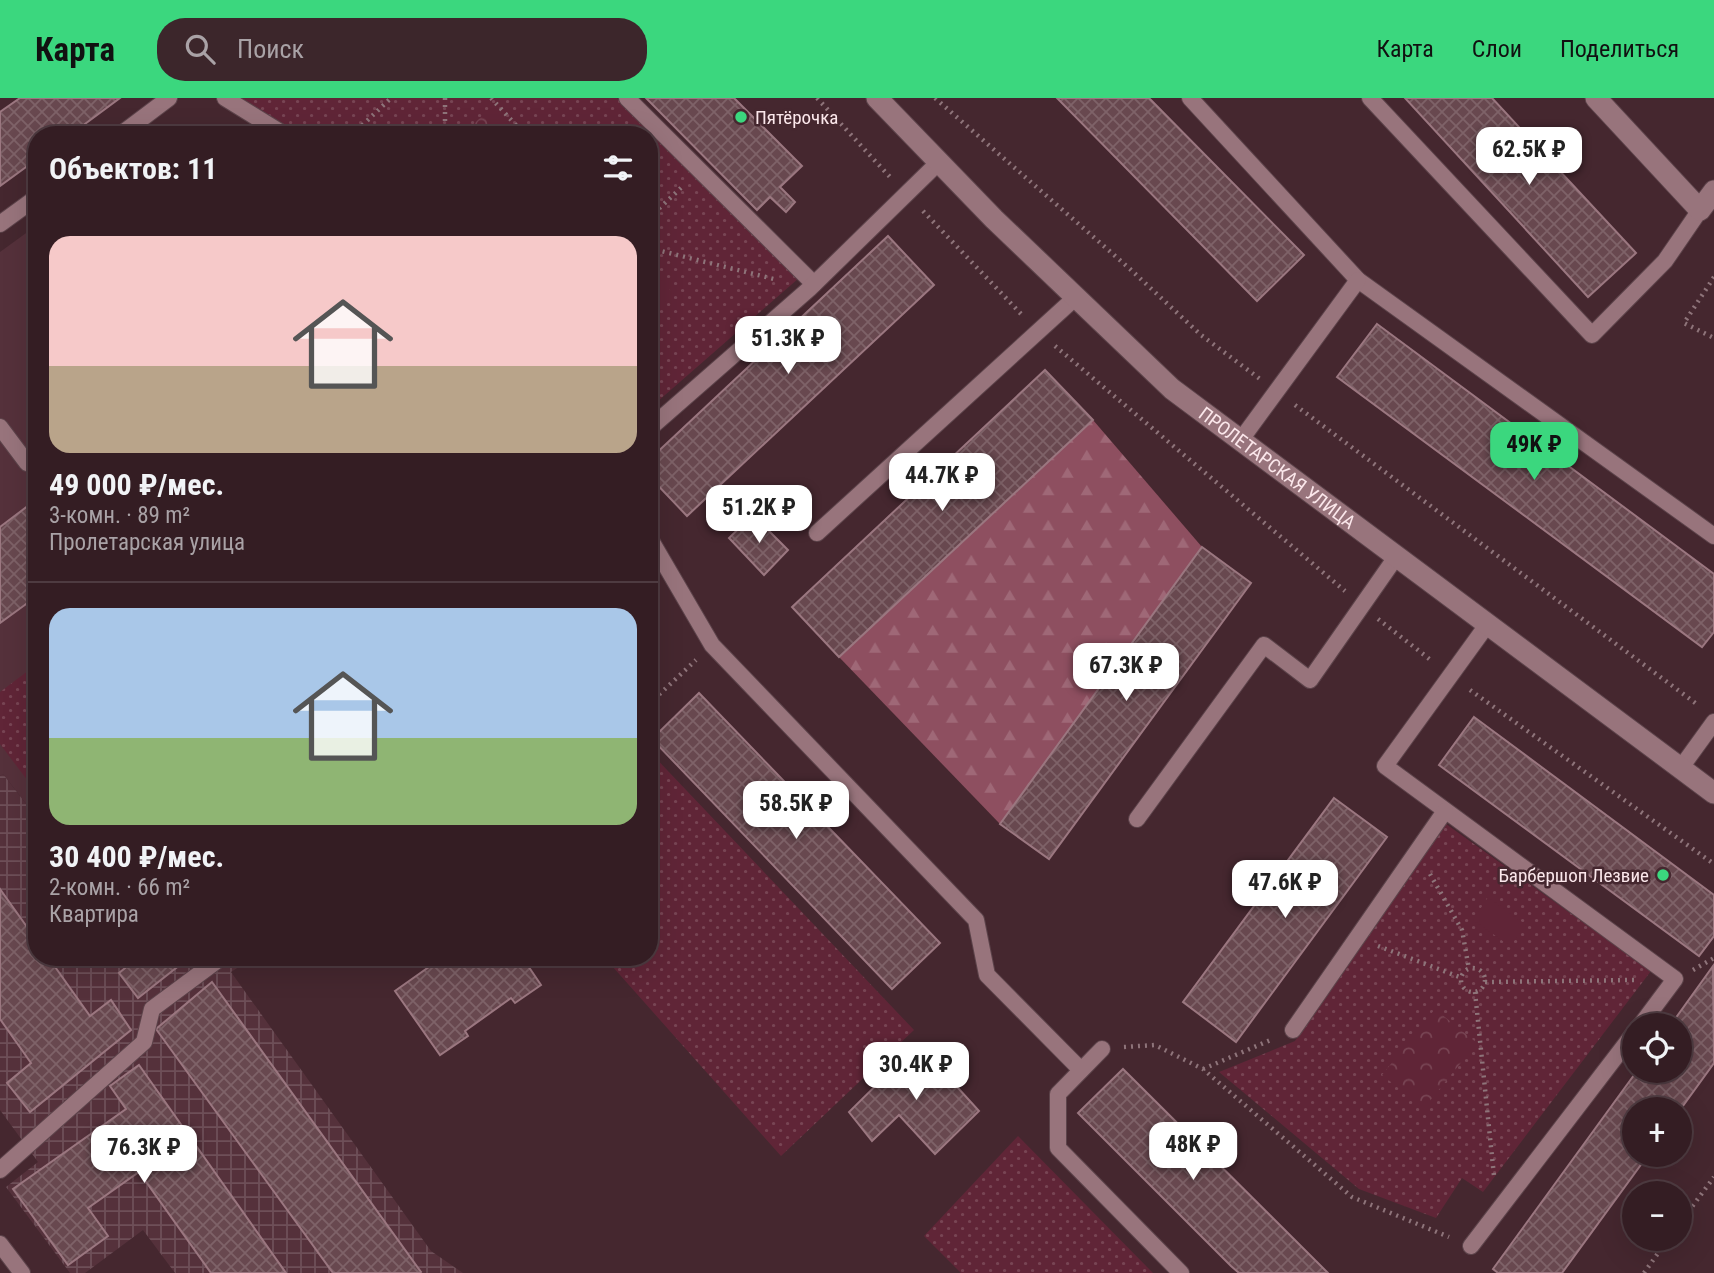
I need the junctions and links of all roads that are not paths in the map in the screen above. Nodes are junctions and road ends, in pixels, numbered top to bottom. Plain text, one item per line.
1 (169, 98) edge
2 (225, 98) edge
3 (627, 98) edge
4 (877, 98) edge
5 (1190, 98) edge
6 (1370, 98) edge
7 (1596, 98) edge
8 (132, 126) edge
9 (270, 126) edge
10 (655, 126) edge
11 (658, 129) edge
12 (940, 162) junction
13 (1714, 191) edge
14 (28, 204) edge
15 (1700, 210) junction
16 (0, 224) edge
17 (1358, 280) junction
18 (812, 286) junction
19 (1076, 297) junction
20 (658, 421) edge
21 (0, 427) edge
22 (1240, 441) junction
23 (27, 463) dead end
24 (817, 533) dead end
25 (1714, 536) edge
26 (658, 552) edge
27 (1396, 557) junction
28 (1487, 625) junction
29 (1714, 723) edge
30 (1680, 769) junction
31 (1714, 793) edge
32 (1445, 811) junction
33 (1137, 819) dead end
34 (210, 966) edge
35 (1650, 1013) edge
36 (1293, 1031) road end
37 (1102, 1049) road end
38 (1622, 1049) edge
39 (1082, 1070) junction
40 (0, 1170) edge
41 (0, 1244) edge
42 (1471, 1246) road end
43 (22, 1273) edge
44 (1181, 1273) edge

1 - 8 lane
2 - 9 lane
3 - 10 lane
4 - 12 street, ПРОЛЕТАРСКАЯ УЛИЦА
5 - 17 lane
6 - 15 lane
7 - 15 street
11 - 18 lane
12 - 18 lane
12 - 19 street, ПРОЛЕТАРСКАЯ УЛИЦА
13 - 15 street
14 - 16 lane
17 - 22 lane
17 - 25 lane
18 - 20 lane
19 - 22 street, ПРОЛЕТАРСКАЯ УЛИЦА
19 - 24 lane
21 - 23 lane
22 - 27 street, ПРОЛЕТАРСКАЯ УЛИЦА
26 - 39 lane
27 - 28 street, ПРОЛЕТАРСКАЯ УЛИЦА
27 - 33 lane
28 - 30 street, ПРОЛЕТАРСКАЯ УЛИЦА
28 - 32 lane
29 - 30 lane
30 - 31 street, ПРОЛЕТАРСКАЯ УЛИЦА
32 - 35 lane
32 - 36 lane
34 - 40 lane
37 - 39 lane
38 - 42 lane
39 - 44 lane
41 - 43 lane

